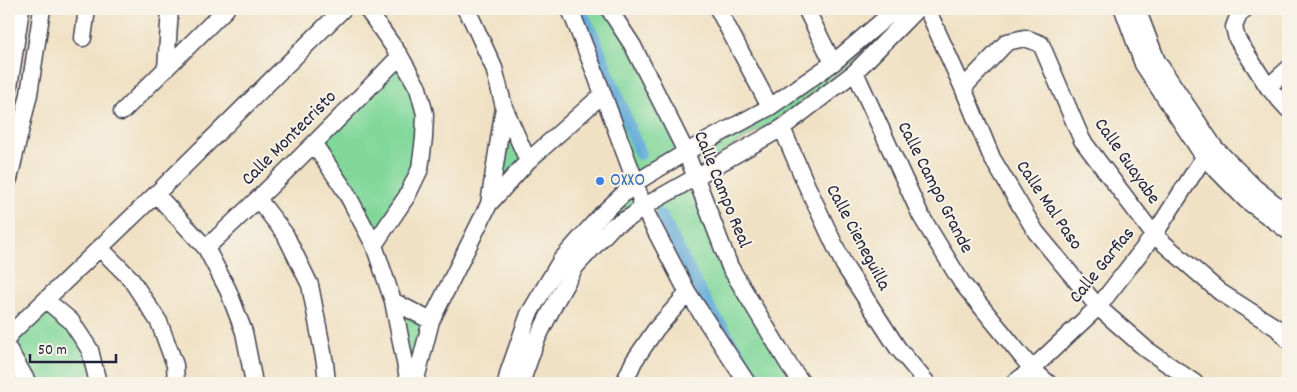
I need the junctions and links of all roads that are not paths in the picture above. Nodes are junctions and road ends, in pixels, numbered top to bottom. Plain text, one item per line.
1 (21, 9) edge
2 (42, 9) edge
3 (87, 9) edge
4 (170, 9) edge
5 (226, 9) edge
6 (343, 9) edge
7 (367, 9) edge
8 (465, 9) edge
9 (570, 9) edge
10 (609, 9) edge
11 (718, 9) edge
12 (806, 9) edge
13 (917, 9) edge
14 (927, 9) edge
15 (1123, 9) edge
16 (1137, 9) edge
17 (1245, 9) edge
18 (894, 10) edge
19 (83, 38) dead end
20 (400, 56) junction
21 (833, 63) junction
22 (166, 69) junction
23 (1288, 70) edge
24 (855, 72) junction
25 (9, 87) edge
26 (1268, 87) junction
27 (963, 88) junction
28 (603, 94) junction
29 (770, 106) junction
30 (504, 107) junction
31 (1288, 109) edge
32 (122, 112) dead end
33 (782, 128) junction
34 (314, 144) junction
35 (686, 152) junction
36 (1204, 157) junction
37 (528, 161) junction
38 (695, 178) junction
39 (9, 179) edge
40 (635, 183) junction
41 (156, 194) junction
42 (258, 199) junction
43 (489, 204) junction
44 (643, 207) junction
45 (1288, 214) edge
46 (1288, 231) edge
47 (1154, 235) junction
48 (374, 245) junction
49 (100, 248) junction
50 (206, 248) junction
51 (688, 293) junction
52 (46, 300) junction
53 (393, 301) junction
54 (1098, 307) junction
55 (432, 321) junction
56 (9, 337) edge
57 (1288, 340) edge
58 (9, 350) edge
59 (1032, 369) junction
60 (28, 383) edge
61 (98, 383) edge
62 (176, 383) edge
63 (254, 383) edge
64 (327, 383) edge
65 (409, 383) edge
66 (415, 383) edge
67 (506, 383) edge
68 (522, 383) edge
69 (624, 383) edge
70 (747, 383) edge
71 (802, 383) edge
72 (927, 383) edge
73 (1014, 383) edge
74 (1048, 383) edge
75 (1194, 383) edge

1 - 25 street
2 - 39 street
3 - 19 street
4 - 22 street
5 - 22 street
6 - 41 street
7 - 20 street
8 - 30 street
9 - 28 street
10 - 35 street, Calle Campo Real
11 - 29 street
12 - 21 street
13 - 24 street
14 - 27 street, Calle Mal Paso
15 - 36 street
16 - 45 street
17 - 26 street
18 - 21 street
20 - 34 street, Calle Montecristo
20 - 48 street
21 - 29 street
22 - 32 street
23 - 26 street
24 - 33 street
24 - 59 street, Calle Campo Grande
26 - 31 street
27 - 47 street, Calle Guayabe
27 - 54 street, Calle Mal Paso
28 - 37 street
28 - 40 street
29 - 35 street
30 - 37 street
30 - 43 street
33 - 38 street
33 - 72 street, Calle Cieneguilla
34 - 42 street, Calle Montecristo
34 - 48 street
35 - 38 street, Calle Campo Real
35 - 40 street
36 - 46 street
36 - 47 street, Calle Garfias
37 - 43 street
38 - 44 street
38 - 71 street, Calle Campo Real
40 - 44 street
40 - 67 street
41 - 49 street
41 - 50 street
42 - 50 street, Calle Montecristo
42 - 64 street
43 - 55 street
44 - 51 street
44 - 68 street
47 - 54 street, Calle Garfias
47 - 57 street, Calle Guayabe
48 - 53 street
49 - 52 street
49 - 62 street
50 - 63 street
51 - 69 street
51 - 70 street
52 - 56 street
52 - 61 street
53 - 55 street
53 - 65 street
54 - 59 street, Calle Garfias
54 - 75 street, Calle Mal Paso
55 - 66 street
58 - 60 street
59 - 73 street, Calle Garfias
59 - 74 street, Calle Campo Grande

